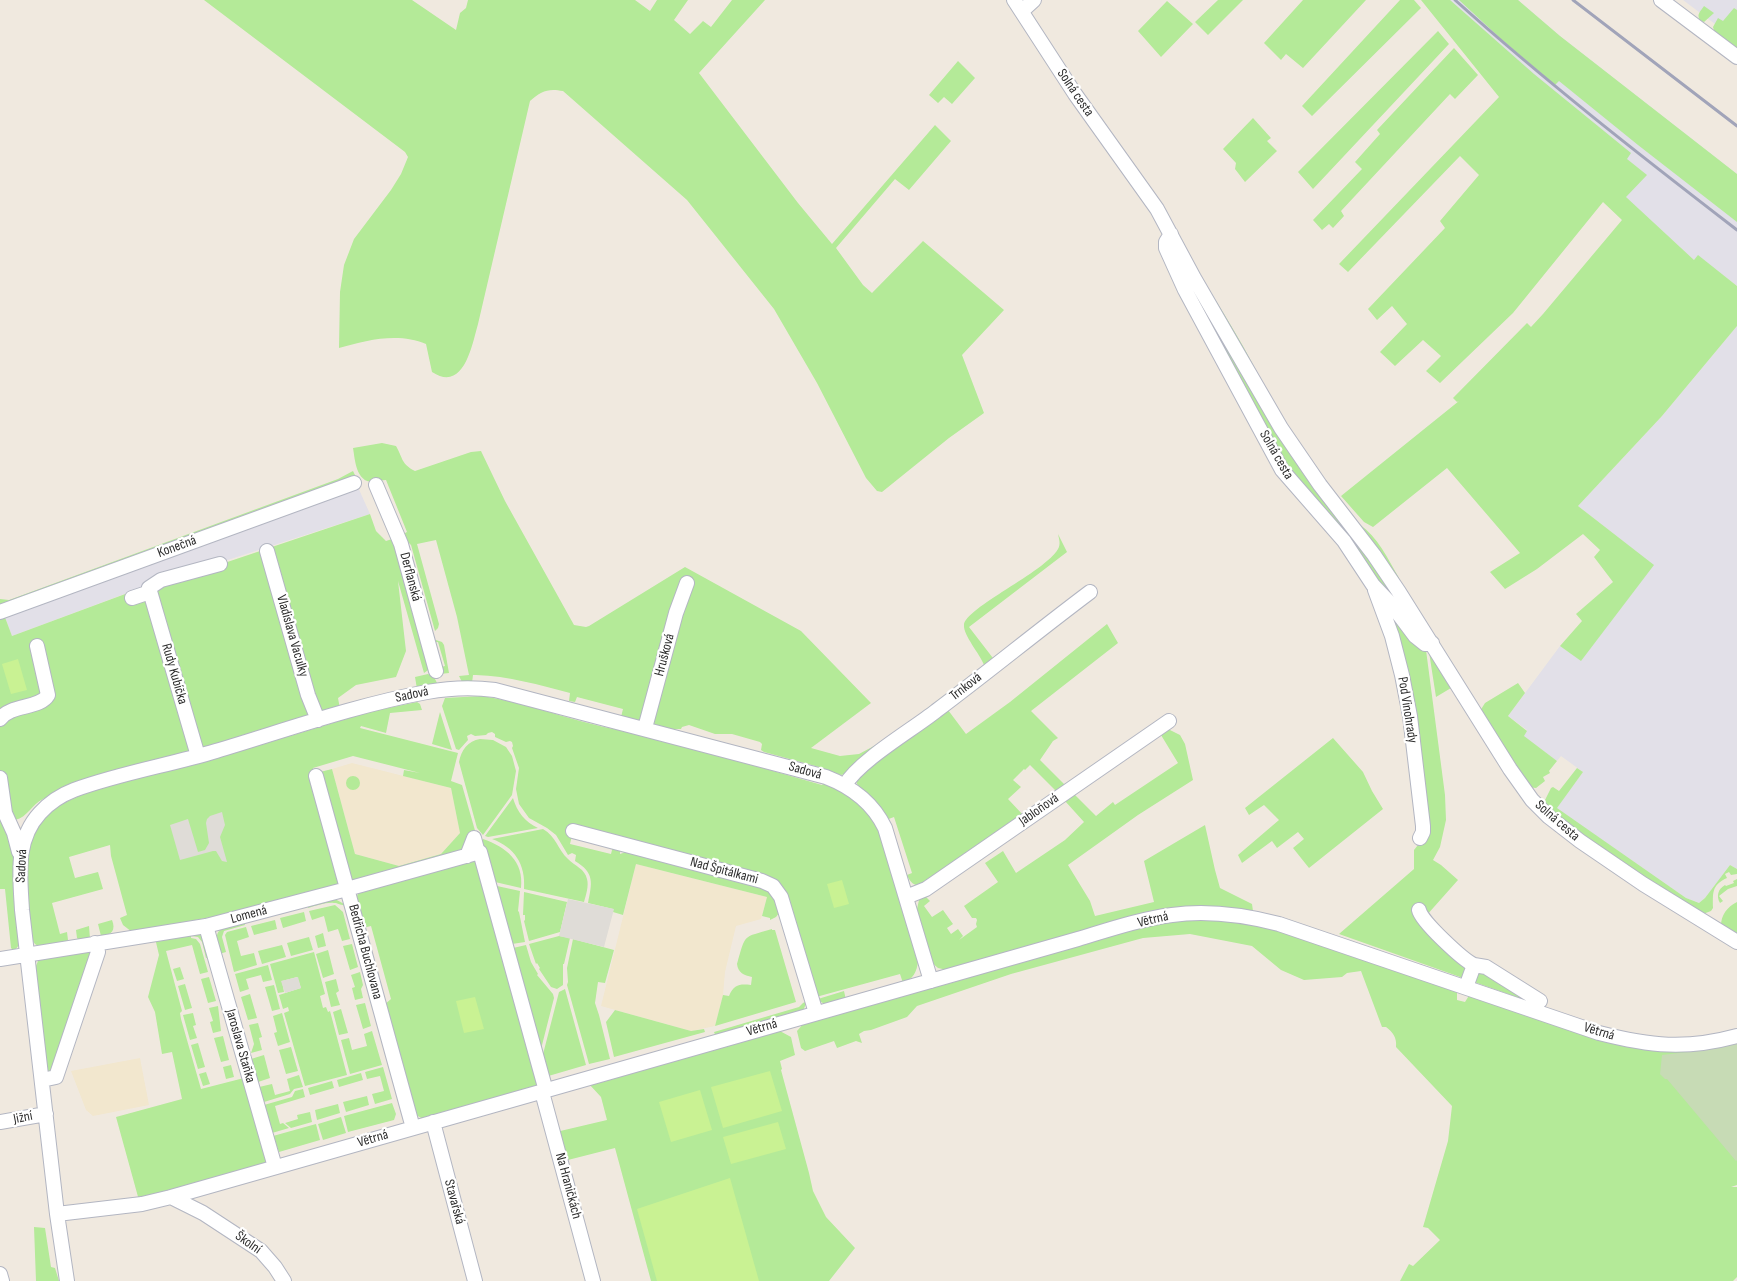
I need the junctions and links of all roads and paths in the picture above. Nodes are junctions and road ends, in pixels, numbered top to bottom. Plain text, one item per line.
1 (1034, 0) edge
2 (1661, 0) edge
3 (1018, 6) edge
4 (1737, 57) edge
5 (1170, 234) junction
6 (354, 483) dead end
7 (376, 485) dead end
8 (267, 552) dead end
9 (220, 564) dead end
10 (687, 583) dead end
11 (1373, 585) junction
12 (150, 592) junction
13 (1090, 592) dead end
14 (132, 598) dead end
15 (0, 612) edge
16 (1432, 644) junction
17 (37, 646) dead end
18 (436, 671) dead end
19 (0, 719) edge
20 (318, 720) junction
21 (1169, 721) dead end
22 (645, 728) junction
23 (198, 756) junction
24 (316, 776) dead end
25 (0, 778) edge
26 (845, 786) junction
27 (9, 822) junction
28 (32, 822) junction
29 (572, 831) dead end
30 (1420, 838) dead end
31 (20, 856) junction
32 (347, 889) junction
33 (906, 897) junction
34 (1419, 910) dead end
35 (206, 926) junction
36 (1737, 942) edge
37 (95, 943) junction
38 (27, 955) junction
39 (0, 959) edge
40 (1474, 964) junction
41 (931, 981) junction
42 (1466, 986) junction
43 (1540, 1001) dead end
44 (816, 1013) junction
45 (1737, 1036) edge
46 (42, 1080) junction
47 (544, 1092) junction
48 (46, 1114) junction
49 (0, 1122) edge
50 (433, 1122) junction
51 (413, 1128) junction
52 (275, 1167) junction
53 (205, 1187) junction
54 (171, 1197) junction
55 (203, 1213) junction
56 (57, 1214) junction
57 (0, 1274) edge
58 (2, 1281) edge
59 (67, 1281) edge
60 (284, 1281) edge
61 (475, 1281) edge
62 (593, 1281) edge

1 - 3 street
2 - 4 street
3 - 5 street, Solná cesta
5 - 11 street, Solná cesta
5 - 16 street, Solná cesta
6 - 15 street, Konečná
7 - 18 street, Derflanská
8 - 20 street, Vladislava Vaculky
9 - 12 street
10 - 22 street, Hrušková
11 - 16 street, Solná cesta
11 - 30 street, Pod Vinohrady
12 - 14 street
12 - 23 street, Rudy Kubíčka
13 - 26 street, Trnková
16 - 36 street, Solná cesta
17 - 19 street
20 - 22 street, Sadová
20 - 23 street, Sadová
21 - 33 street, Jabloňová
22 - 26 street, Sadová
23 - 28 street, Sadová
24 - 32 street, Bedřicha Buchlovana
25 - 27 street
26 - 33 street, Sadová
27 - 28 street
27 - 31 street
28 - 31 street, Sadová
29 - 44 street, Nad Špitálkami
31 - 38 street, Sadová
32 - 35 street, Lomená
32 - 47 street, Lomená
32 - 51 street, Bedřicha Buchlovana
33 - 41 street, Sadová
34 - 40 street
35 - 37 street, Lomená
35 - 52 street, Jaroslava Staňka
37 - 38 street, Lomená
37 - 46 street
38 - 39 street, Lomená
38 - 46 street, Sadová
40 - 42 street
40 - 43 street
41 - 42 street, Větrná
41 - 44 street, Větrná
42 - 45 street, Větrná
44 - 47 street, Větrná
46 - 48 street, Sadová
47 - 50 street, Větrná
47 - 62 street, Na Hraničkách
48 - 49 street, Jižní
48 - 56 street, Sadová
50 - 51 street, Větrná
50 - 61 street, Stavařská
51 - 52 street, Větrná
52 - 53 street, Větrná
53 - 54 street, Větrná
53 - 55 street
54 - 55 street, Školní
54 - 56 street, Větrná
55 - 60 street, Školní
56 - 59 street, Sadová
57 - 58 street

